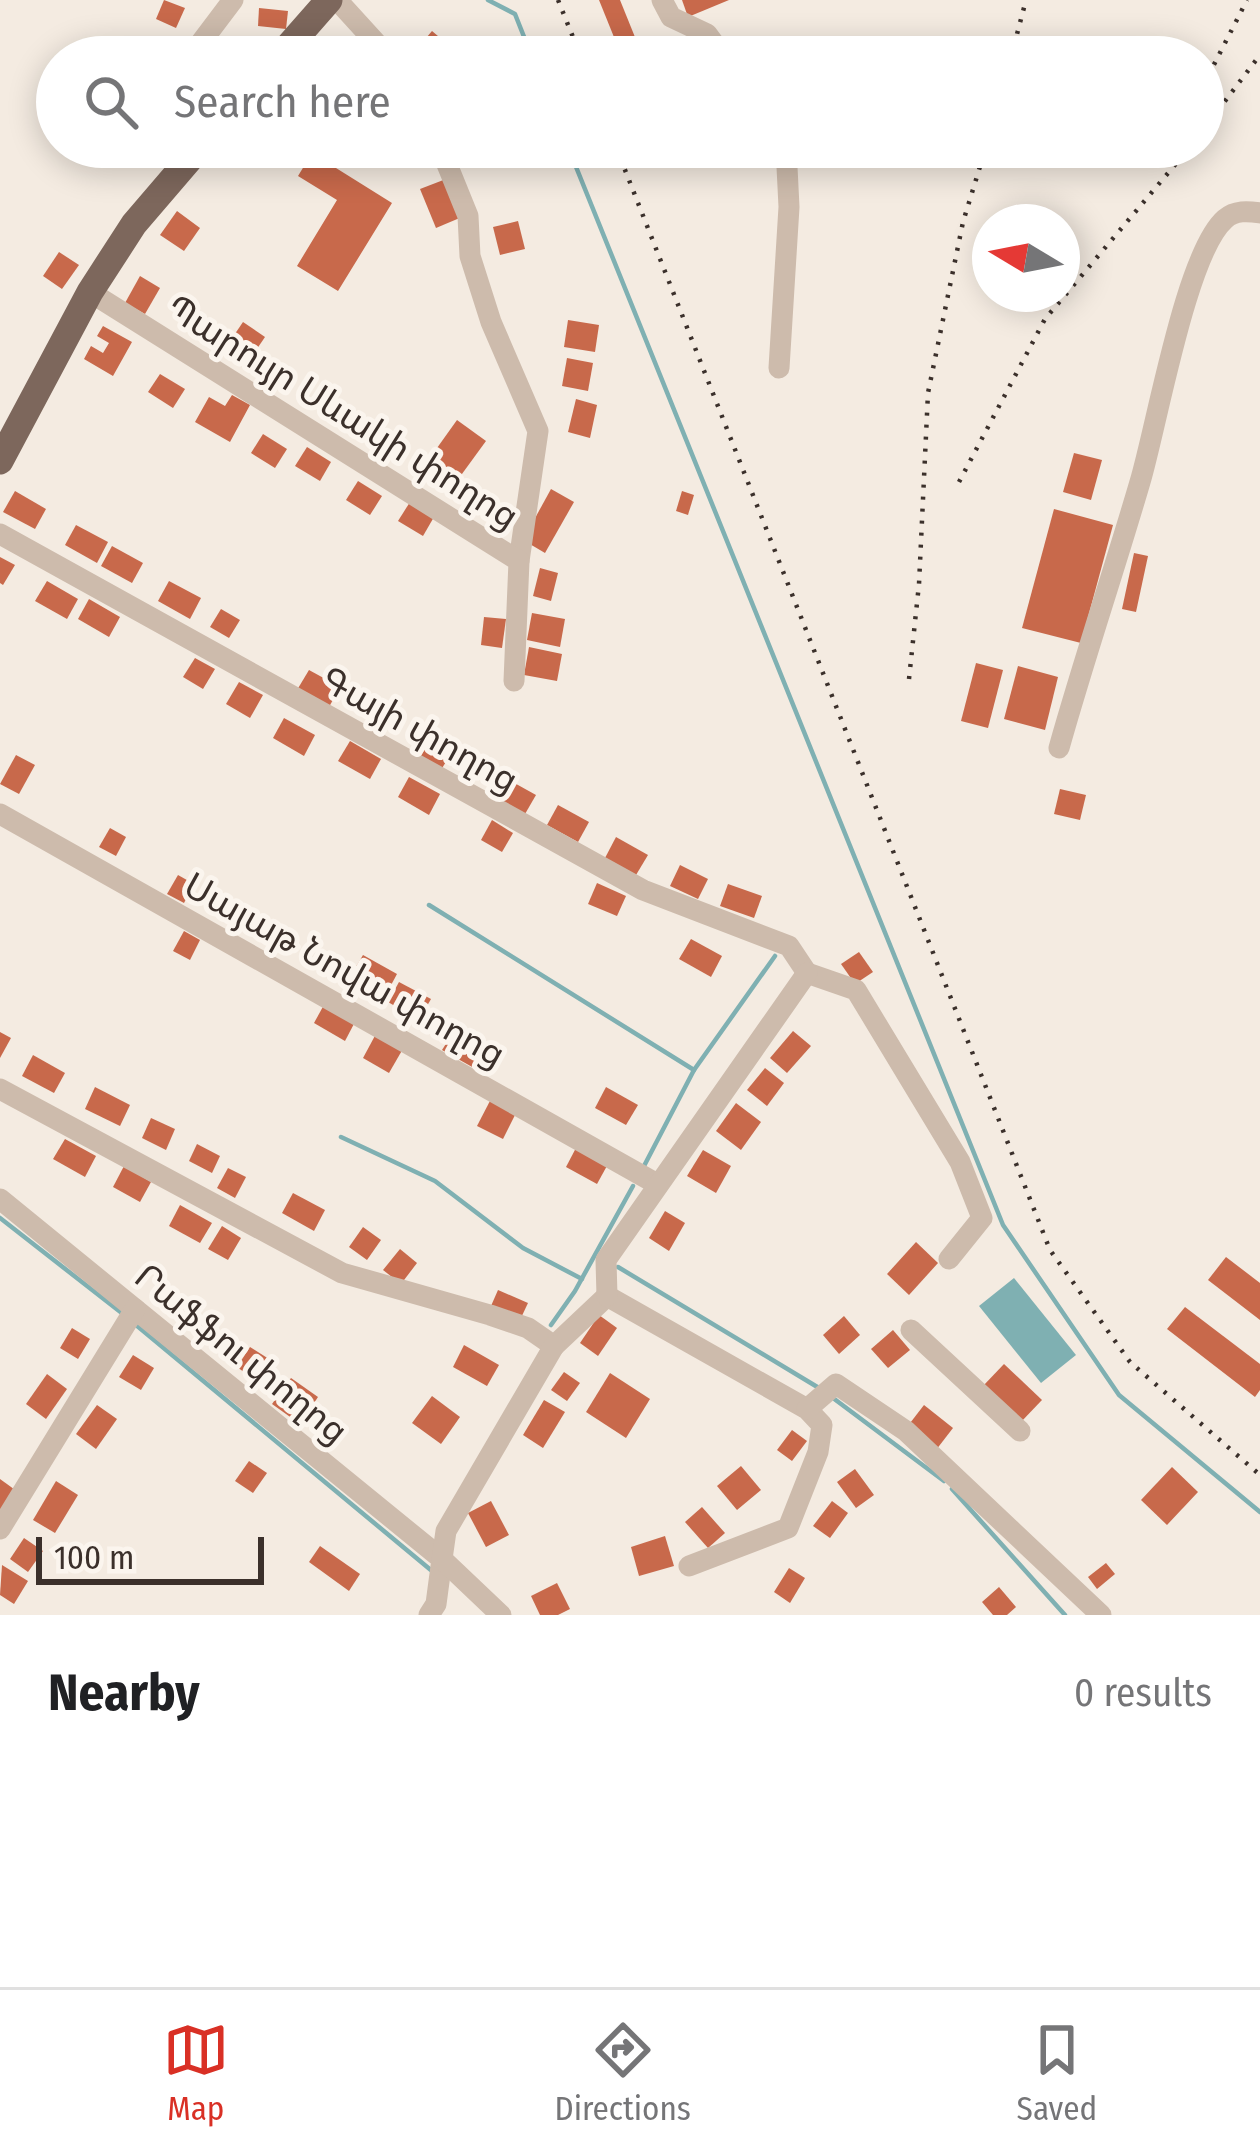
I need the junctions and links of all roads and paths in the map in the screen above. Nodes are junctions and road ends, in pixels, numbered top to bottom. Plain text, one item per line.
1 (233, 0) edge
2 (333, 0) edge
3 (662, 0) edge
4 (206, 36) edge
5 (299, 36) edge
6 (368, 36) edge
7 (708, 36) edge
8 (182, 168) edge
9 (449, 168) edge
10 (787, 168) edge
11 (1260, 213) edge
12 (90, 292) junction
13 (779, 368) dead end
14 (0, 460) edge
15 (0, 534) edge
16 (519, 561) junction
17 (514, 680) dead end
18 (1059, 748) dead end
19 (0, 814) edge
20 (807, 973) junction
21 (0, 1089) edge
22 (657, 1184) junction
23 (0, 1199) edge
24 (949, 1258) dead end
25 (607, 1296) junction
26 (131, 1316) junction
27 (911, 1330) dead end
28 (554, 1346) junction
29 (820, 1398) junction
30 (1020, 1431) dead end
31 (0, 1529) edge
32 (442, 1559) junction
33 (688, 1566) dead end
34 (429, 1615) edge
35 (501, 1615) edge
36 (1101, 1615) edge

1 - 4 street
2 - 5 main road
2 - 6 street
3 - 7 street
8 - 12 main road
9 - 16 street
10 - 13 street
11 - 18 street
12 - 14 main road
12 - 16 street, Պարույր Սևակի փողոց
15 - 20 street, Գայի փողոց
16 - 17 street, Պարույր Սևակի փողոց
19 - 22 street, Սայաթ Նովա փողոց
20 - 22 street
20 - 24 street, Գայի փողոց
21 - 28 street
22 - 25 street
23 - 26 street, Րաֆֆու փողոց
25 - 28 street
25 - 29 street
26 - 31 street
26 - 32 street, Րաֆֆու փողոց
27 - 30 street
28 - 32 street
29 - 33 street
29 - 36 street
32 - 34 street
32 - 35 street, Րաֆֆու փողոց

